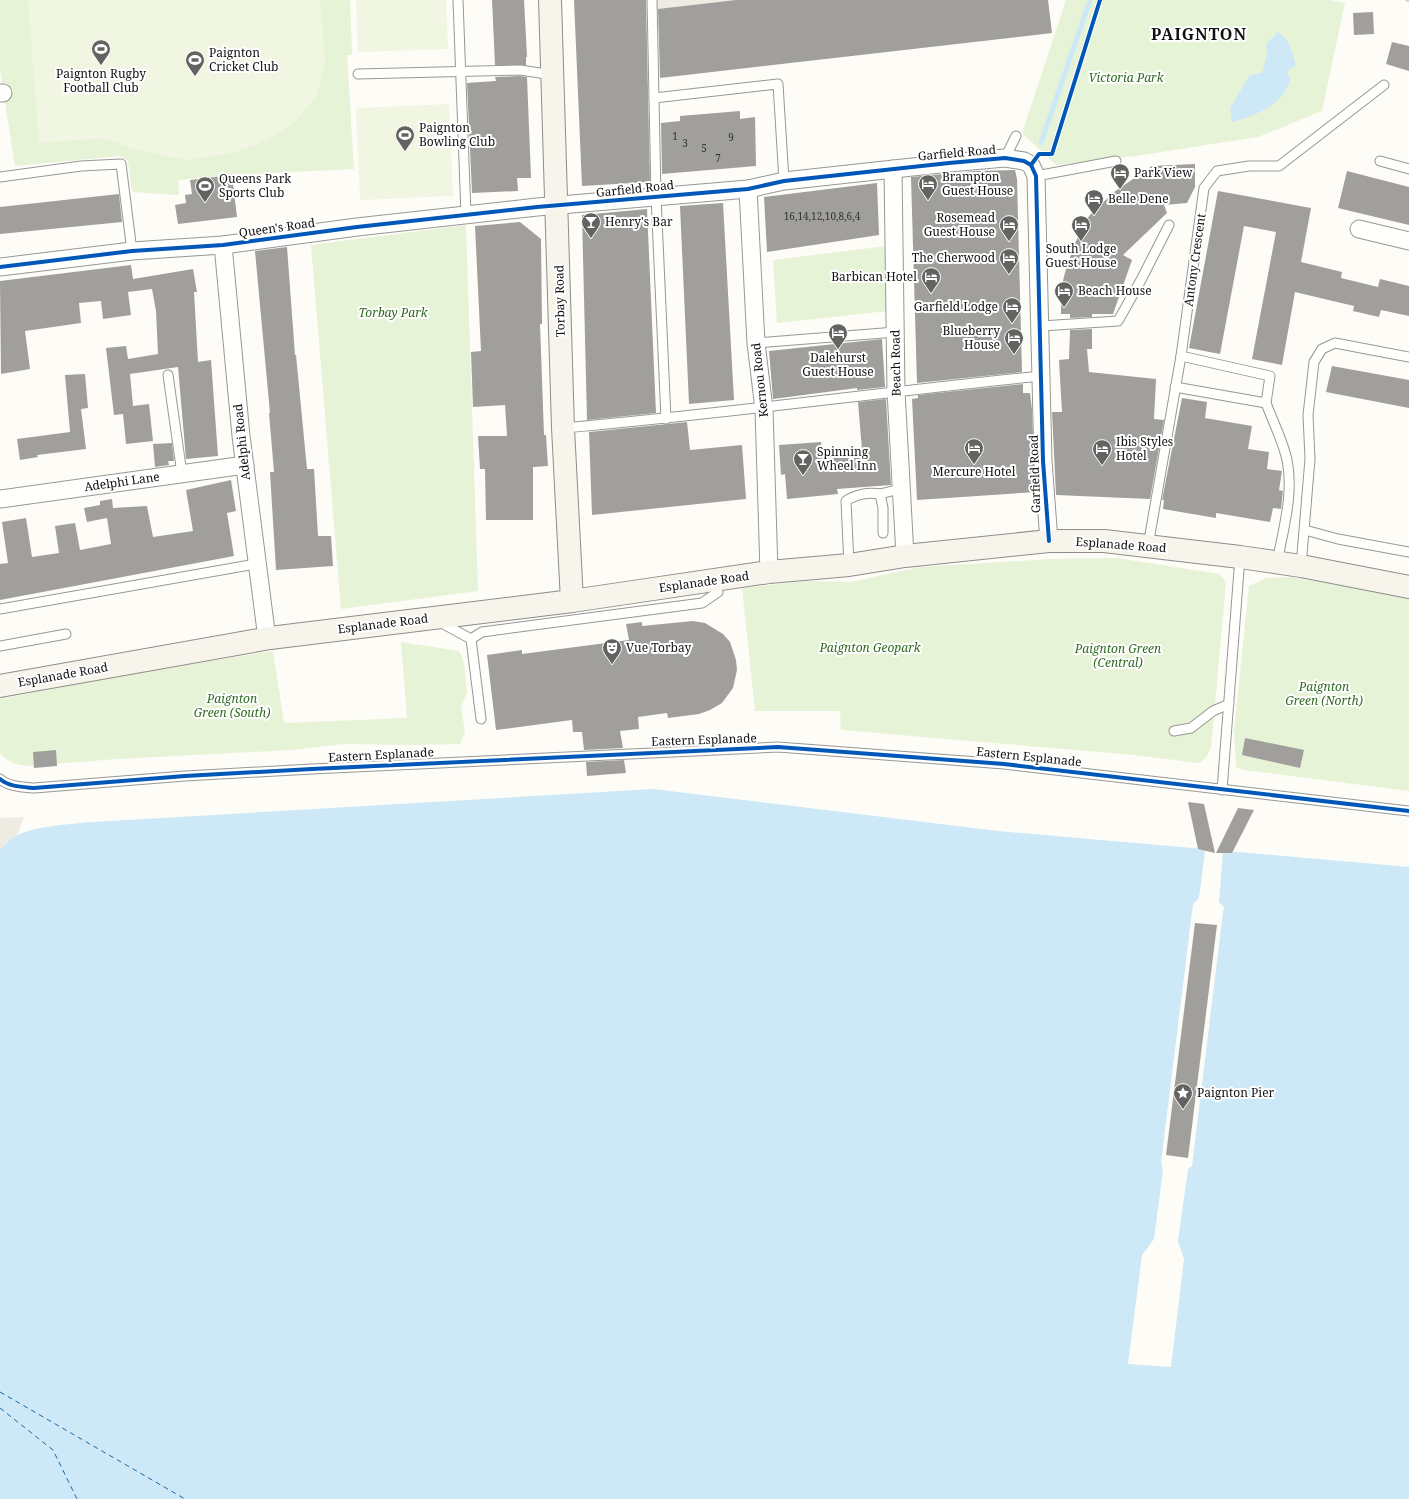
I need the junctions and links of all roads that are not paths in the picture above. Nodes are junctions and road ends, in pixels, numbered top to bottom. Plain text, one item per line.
1 (458, 0) edge
2 (550, 0) edge
3 (652, 0) edge
4 (460, 72) junction
5 (358, 74) dead end
6 (553, 75) junction
7 (1384, 85) dead end
8 (654, 98) junction
9 (1016, 136) dead end
10 (1005, 158) junction
11 (1380, 161) dead end
12 (1116, 162) dead end
13 (893, 169) junction
14 (1409, 169) edge
15 (1036, 176) junction
16 (0, 177) edge
17 (784, 181) junction
18 (748, 189) junction
19 (656, 196) junction
20 (556, 206) junction
21 (466, 215) junction
22 (1169, 225) dead end
23 (1359, 229) dead end
24 (1409, 240) edge
25 (223, 244) junction
26 (132, 251) junction
27 (0, 267) edge
28 (1041, 326) junction
29 (896, 332) junction
30 (756, 343) junction
31 (1181, 356) junction
32 (1409, 357) edge
33 (168, 375) dead end
34 (1041, 376) junction
35 (1176, 387) junction
36 (896, 390) junction
37 (1266, 403) junction
38 (764, 409) junction
39 (666, 419) junction
40 (563, 428) junction
41 (244, 465) junction
42 (182, 474) junction
43 (900, 489) junction
44 (880, 494) junction
45 (0, 499) edge
46 (1305, 530) junction
47 (883, 533) dead end
48 (1049, 541) junction
49 (1148, 546) junction
50 (1409, 552) edge
51 (905, 556) junction
52 (1240, 557) junction
53 (1277, 563) junction
54 (256, 564) junction
55 (849, 566) junction
56 (1301, 566) junction
57 (769, 572) junction
58 (716, 581) junction
59 (1409, 587) edge
60 (572, 601) junction
61 (0, 609) edge
62 (432, 618) junction
63 (66, 634) dead end
64 (267, 639) junction
65 (471, 639) junction
66 (0, 646) edge
67 (0, 686) edge
68 (1229, 704) junction
69 (481, 719) dead end
70 (1174, 731) dead end
71 (0, 779) edge
72 (1222, 790) junction
73 (1409, 811) edge

1 - 4 lane
2 - 6 main road, Torbay Road
3 - 8 lane
4 - 5 lane
4 - 6 lane
4 - 21 lane
6 - 20 main road, Torbay Road
7 - 31 lane, Antony Crescent
8 - 17 lane
8 - 19 lane
9 - 10 lane
10 - 13 street, Garfield Road
10 - 15 street, Garfield Road
11 - 14 lane
12 - 15 lane
13 - 17 street, Garfield Road
13 - 29 street, Beach Road
15 - 28 street, Garfield Road
16 - 26 lane
17 - 18 street, Garfield Road
18 - 19 street, Garfield Road
18 - 30 street, Kernou Road
19 - 20 street, Garfield Road
19 - 39 lane
20 - 21 street, Queen's Road
20 - 40 main road, Torbay Road
21 - 25 street, Queen's Road
22 - 28 lane
23 - 24 street
25 - 26 street, Queen's Road
25 - 41 street, Adelphi Road
26 - 27 street, Queen's Road
28 - 34 street, Garfield Road
29 - 30 lane
29 - 36 street, Beach Road
30 - 38 street, Kernou Road
31 - 35 lane, Antony Crescent
31 - 37 lane
32 - 46 lane
33 - 42 lane
34 - 36 lane
34 - 48 street, Garfield Road
35 - 37 lane
35 - 49 lane, Antony Crescent
36 - 38 lane
36 - 43 street, Beach Road
37 - 53 lane
38 - 39 lane
38 - 57 street, Kernou Road
39 - 40 lane
40 - 60 main road, Torbay Road
41 - 42 street, Adelphi Lane
41 - 54 street, Adelphi Road
42 - 45 street, Adelphi Lane
43 - 44 lane
43 - 51 street, Beach Road
44 - 47 lane
44 - 55 lane
46 - 50 lane
46 - 56 lane
48 - 49 main road, Esplanade Road
48 - 51 main road, Esplanade Road
49 - 52 main road, Esplanade Road
51 - 55 main road, Esplanade Road
52 - 53 main road, Esplanade Road
52 - 68 lane
53 - 56 main road, Esplanade Road
54 - 61 lane
54 - 64 street, Adelphi Road
55 - 57 main road, Esplanade Road
56 - 59 main road, Esplanade Road
57 - 58 main road, Esplanade Road
58 - 60 main road, Esplanade Road
58 - 65 lane
60 - 62 main road, Esplanade Road
62 - 64 main road, Esplanade Road
62 - 65 lane
63 - 66 lane
64 - 67 main road, Esplanade Road
65 - 69 lane
68 - 70 lane
68 - 72 lane
71 - 72 lane, Eastern Esplanade
72 - 73 lane, Eastern Esplanade

